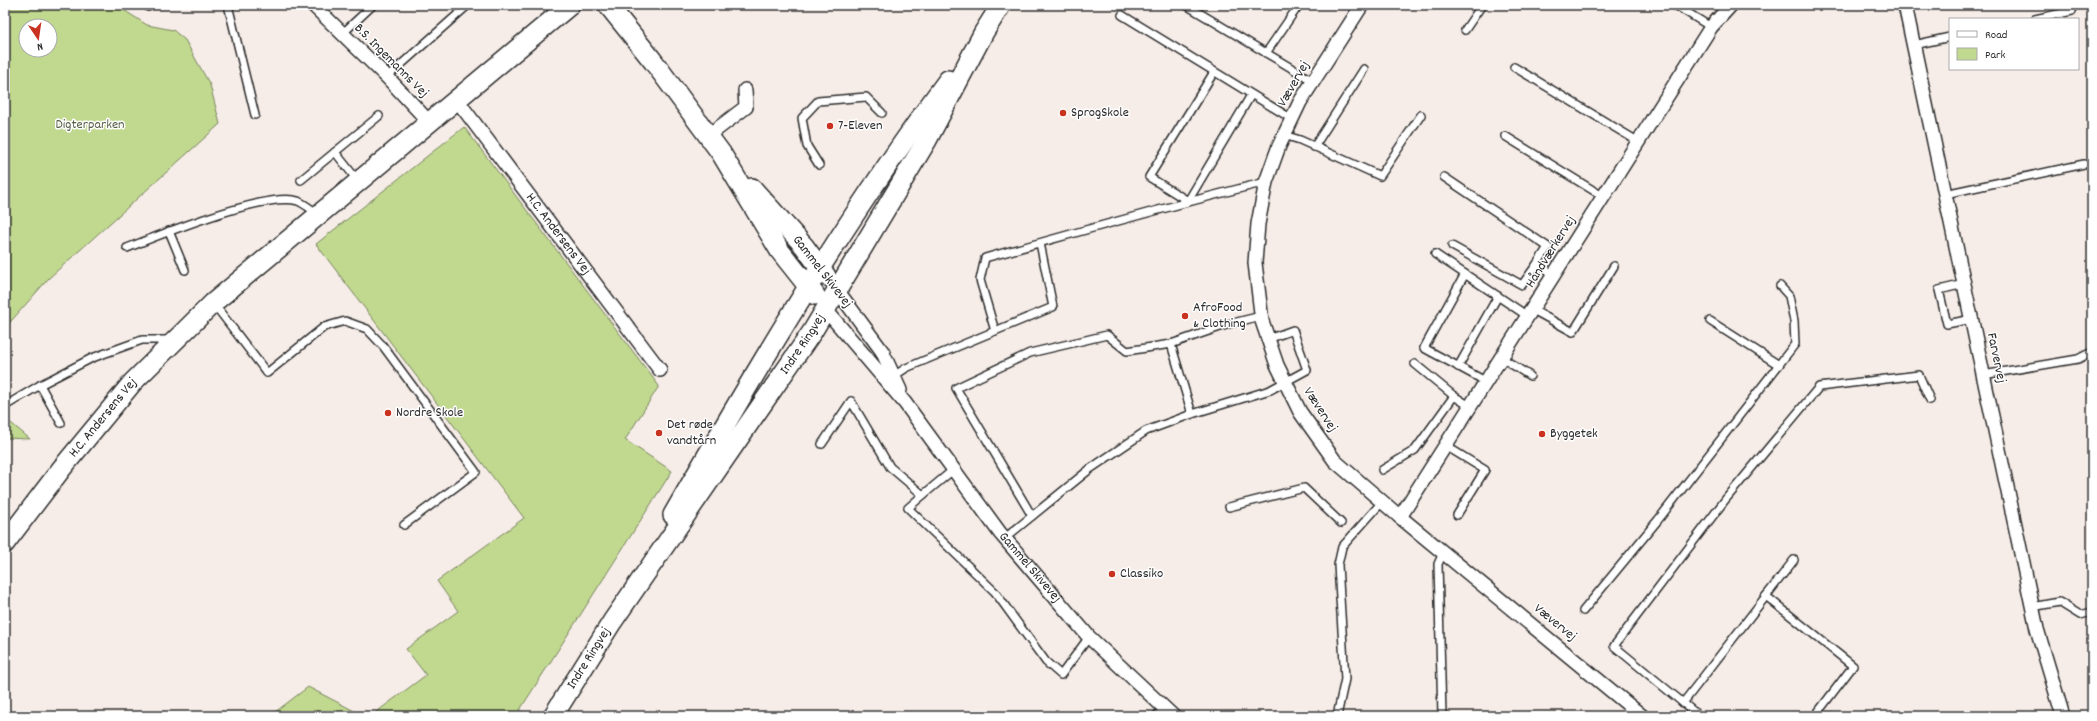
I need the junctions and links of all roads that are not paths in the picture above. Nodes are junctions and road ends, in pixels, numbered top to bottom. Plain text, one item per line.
1 (228, 5) edge
2 (313, 5) edge
3 (373, 5) edge
4 (570, 5) edge
5 (608, 5) edge
6 (1001, 5) edge
7 (1186, 5) edge
8 (1299, 5) edge
9 (1362, 5) edge
10 (1482, 5) edge
11 (1676, 5) edge
12 (1731, 5) edge
13 (1905, 5) edge
14 (2071, 5) edge
15 (467, 6) edge
16 (1122, 15) dead end
17 (2040, 18) edge
18 (1711, 27) junction
19 (1465, 30) dead end
20 (984, 32) junction
21 (342, 34) junction
22 (1949, 38) edge
23 (1914, 45) junction
24 (1266, 53) junction
25 (1514, 67) dead end
26 (1364, 69) dead end
27 (1214, 72) junction
28 (387, 78) junction
29 (1313, 81) junction
30 (745, 90) dead end
31 (1252, 95) junction
32 (457, 100) junction
33 (882, 113) dead end
34 (255, 115) dead end
35 (1422, 115) dead end
36 (379, 116) dead end
37 (1292, 119) junction
38 (428, 122) junction
39 (1284, 135) junction
40 (708, 136) junction
41 (1505, 136) dead end
42 (1639, 142) junction
43 (1314, 147) junction
44 (335, 152) junction
45 (721, 153) junction
46 (2084, 164) dead end
47 (819, 165) dead end
48 (1444, 177) dead end
49 (301, 180) dead end
50 (358, 181) junction
51 (1266, 182) junction
52 (1945, 194) junction
53 (1604, 197) junction
54 (1188, 201) junction
55 (319, 214) junction
56 (169, 231) junction
57 (1040, 242) junction
58 (1452, 246) dead end
59 (127, 248) dead end
60 (1435, 254) dead end
61 (1538, 264) junction
62 (1614, 266) dead end
63 (820, 267) junction
64 (185, 270) dead end
65 (1465, 274) junction
66 (1556, 275) junction
67 (1964, 284) junction
68 (1780, 286) dead end
69 (808, 287) junction
70 (837, 290) junction
71 (1498, 296) junction
72 (213, 303) junction
73 (826, 308) junction
74 (1531, 314) junction
75 (1262, 316) junction
76 (1972, 319) junction
77 (1710, 321) dead end
78 (994, 331) junction
79 (1268, 339) junction
80 (175, 340) junction
81 (1171, 344) junction
82 (2092, 352) edge
83 (1502, 358) junction
84 (1416, 364) dead end
85 (1779, 364) junction
86 (1458, 366) junction
87 (660, 370) dead end
88 (1983, 375) junction
89 (1530, 376) dead end
90 (890, 379) junction
91 (1487, 382) junction
92 (1285, 383) junction
93 (40, 385) junction
94 (1454, 396) junction
95 (1930, 400) dead end
96 (5, 406) edge
97 (1471, 407) junction
98 (1192, 414) junction
99 (61, 424) dead end
100 (822, 444) dead end
101 (1446, 446) junction
102 (953, 470) junction
103 (1382, 470) dead end
104 (923, 495) junction
105 (1382, 502) junction
106 (1229, 507) dead end
107 (1458, 515) dead end
108 (1032, 516) junction
109 (1400, 517) junction
110 (1341, 523) dead end
111 (404, 525) dead end
112 (1004, 538) junction
113 (5, 543) edge
114 (1443, 552) junction
115 (1794, 560) dead end
116 (1766, 596) junction
117 (2032, 607) junction
118 (1583, 611) dead end
119 (2092, 612) edge
120 (612, 622) junction
121 (1089, 637) junction
122 (1683, 703) junction
123 (1165, 714) edge
124 (554, 716) edge
125 (1337, 716) edge
126 (1442, 716) edge
127 (1642, 716) edge
128 (1699, 716) edge
129 (1815, 716) edge
130 (2063, 716) edge

1 - 34 lane
2 - 21 street, B.S. Ingemanns Vej
3 - 21 lane
4 - 32 street, H.C. Andersens Vej
5 - 40 street, Gammel Skivevej
6 - 20 street, Indre Ringvej
7 - 24 lane
8 - 24 lane
9 - 29 street, Vævervej
10 - 19 lane
11 - 18 lane
12 - 18 street, Håndværkervej
13 - 23 street, Farvervej
14 - 17 lane
15 - 28 lane
16 - 27 lane
18 - 42 street, Håndværkervej
20 - 63 street, Indre Ringvej
20 - 70 street, Indre Ringvej
21 - 28 street, B.S. Ingemanns Vej
22 - 23 lane
23 - 52 street, Farvervej
24 - 29 lane
25 - 42 lane
26 - 43 lane
27 - 31 lane
27 - 54 lane
28 - 38 street, B.S. Ingemanns Vej
29 - 37 street, Vævervej
30 - 40 street
31 - 37 lane
31 - 54 lane
32 - 38 street, H.C. Andersens Vej
32 - 87 street, H.C. Andersens Vej
33 - 47 lane
35 - 43 lane
36 - 44 lane
37 - 39 street, Vævervej
38 - 50 street, H.C. Andersens Vej
39 - 43 lane
39 - 51 street, Vævervej
40 - 45 street, Gammel Skivevej
41 - 53 lane
42 - 53 street, Håndværkervej
44 - 49 lane
44 - 50 lane
45 - 63 street, Gammel Skivevej
45 - 69 street, Gammel Skivevej
46 - 52 lane
48 - 61 lane
50 - 55 street, H.C. Andersens Vej
51 - 54 lane
51 - 75 street, Vævervej
52 - 67 street, Farvervej
53 - 66 street, Håndværkervej
54 - 57 lane
55 - 56 lane
55 - 72 street, H.C. Andersens Vej
56 - 59 lane
56 - 64 lane
57 - 78 lane
57 - 78 lane
58 - 61 lane
60 - 65 lane
61 - 66 lane
62 - 74 lane
63 - 69 street, Indre Ringvej
63 - 70 street, Gammel Skivevej
65 - 71 lane
65 - 86 lane
66 - 74 street, Håndværkervej
67 - 76 street, Farvervej
67 - 76 lane
68 - 85 lane
69 - 73 street, Gammel Skivevej
69 - 120 street, Indre Ringvej
70 - 73 street, Indre Ringvej
70 - 90 street, Gammel Skivevej
71 - 74 lane
71 - 86 lane
72 - 80 street, H.C. Andersens Vej
72 - 111 lane
73 - 90 street, Gammel Skivevej
73 - 120 street, Indre Ringvej
74 - 83 street, Håndværkervej
75 - 79 street, Vævervej
75 - 81 lane
76 - 88 street, Farvervej
77 - 85 lane
78 - 90 lane
79 - 92 street, Vævervej
79 - 92 lane
80 - 93 lane
80 - 113 street, H.C. Andersens Vej
81 - 98 lane
81 - 108 lane
82 - 88 lane
83 - 89 lane
83 - 91 street, Håndværkervej
84 - 94 lane
85 - 118 lane
86 - 91 lane
88 - 117 street, Farvervej
90 - 102 street, Gammel Skivevej
91 - 97 street, Håndværkervej
92 - 98 lane
92 - 105 street, Vævervej
93 - 96 lane
93 - 99 lane
94 - 97 lane
94 - 103 lane
95 - 122 lane
97 - 101 street, Håndværkervej
98 - 108 lane
100 - 104 lane
101 - 107 lane
101 - 109 street, Håndværkervej
102 - 104 lane
102 - 112 street, Gammel Skivevej
104 - 121 lane
105 - 109 street, Vævervej
105 - 125 lane
106 - 110 lane
108 - 112 lane
109 - 114 street, Vævervej
112 - 121 street, Gammel Skivevej
114 - 126 lane
114 - 127 street, Vævervej
115 - 116 lane
116 - 122 lane
116 - 129 lane
117 - 119 lane
117 - 130 street, Farvervej
120 - 124 street, Indre Ringvej
121 - 123 street, Gammel Skivevej
122 - 128 lane

